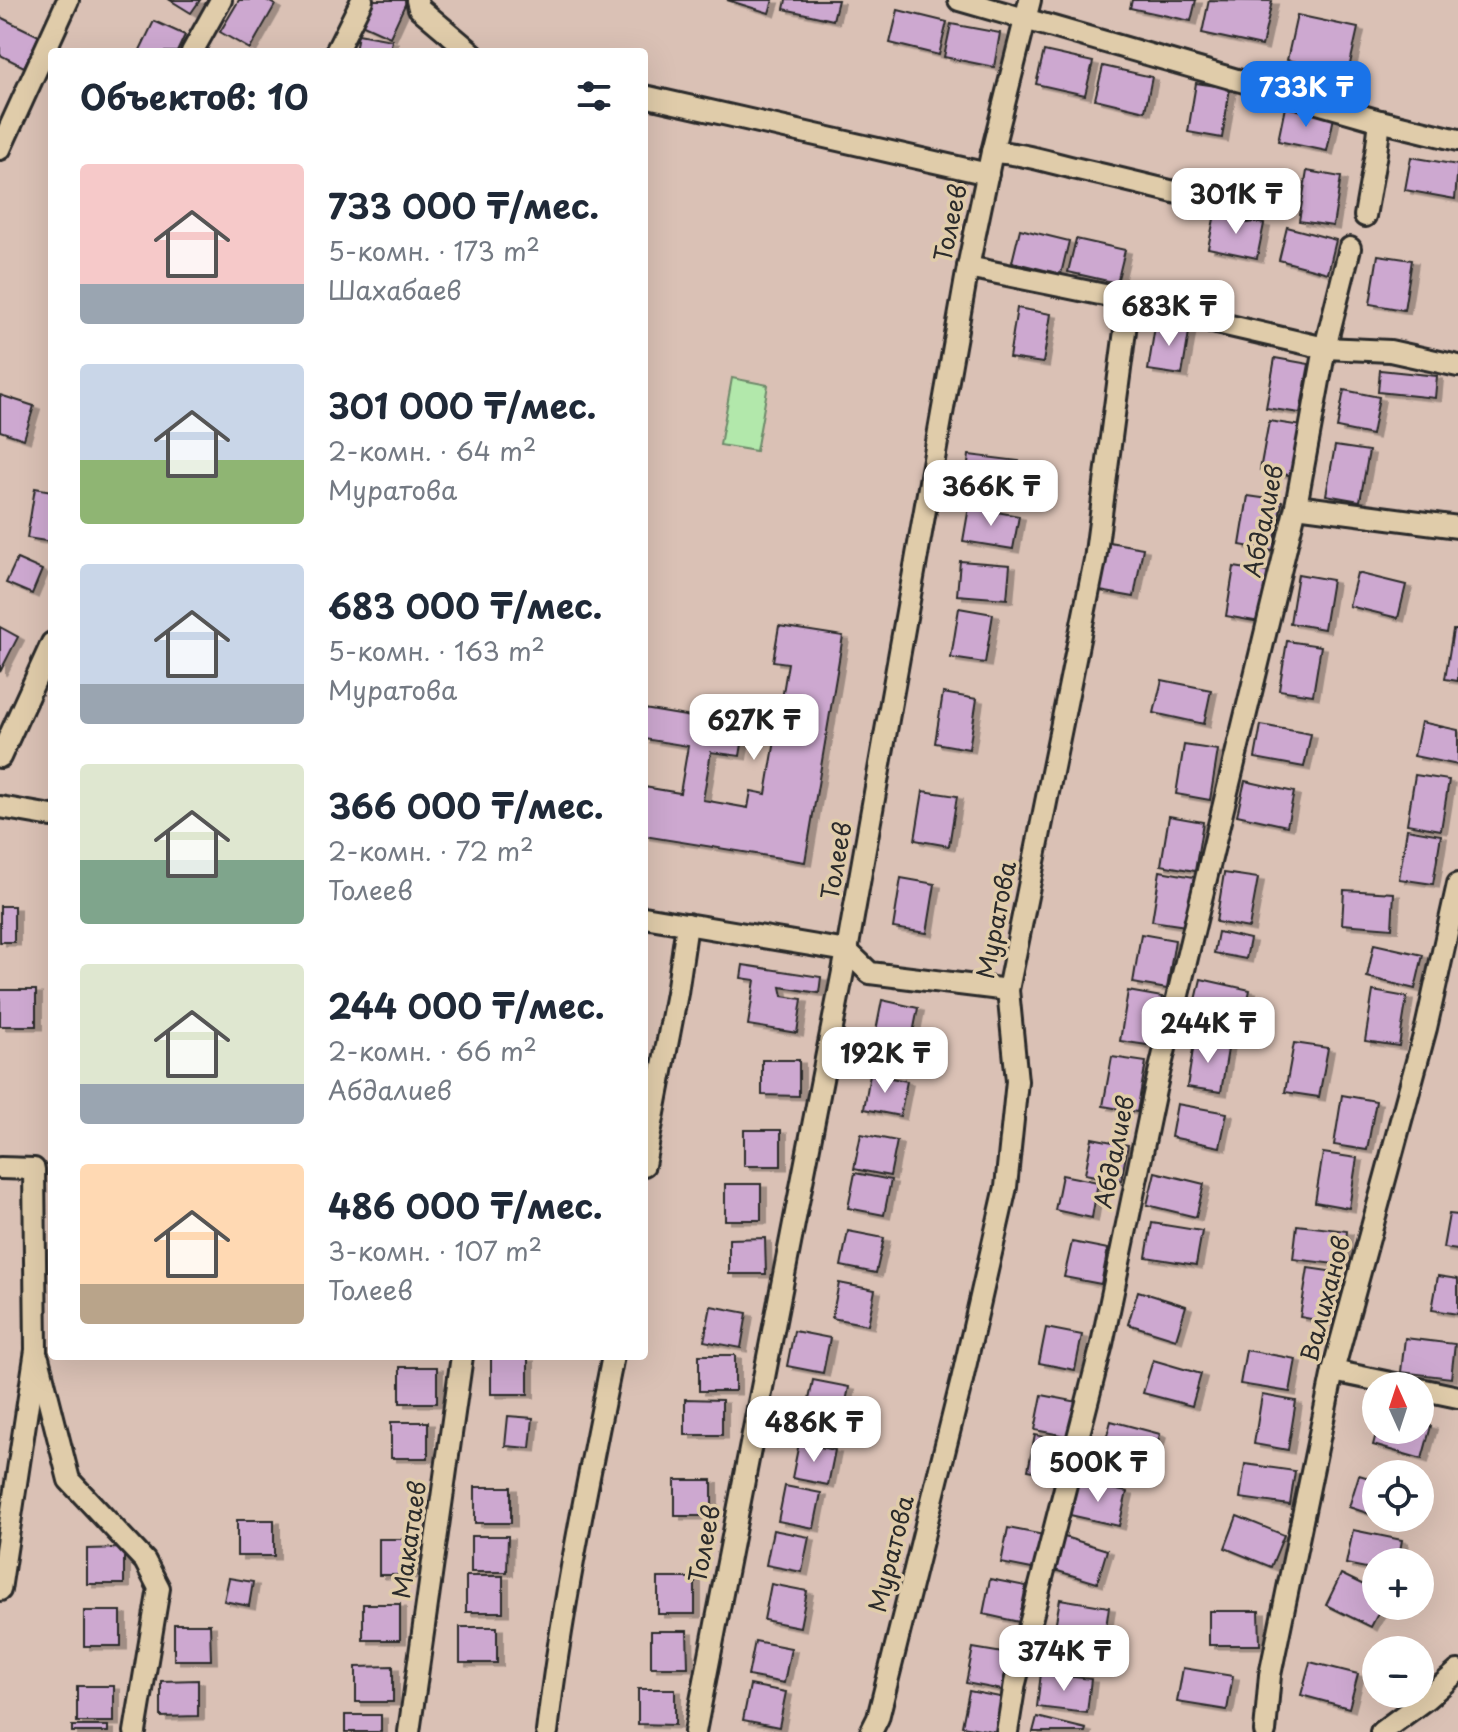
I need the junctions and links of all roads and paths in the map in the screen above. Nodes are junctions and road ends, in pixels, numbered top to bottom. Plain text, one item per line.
1 (68, 0) edge
2 (221, 0) edge
3 (362, 0) edge
4 (417, 0) edge
5 (959, 0) edge
6 (1028, 9) edge
7 (194, 48) edge
8 (338, 48) edge
9 (466, 48) edge
10 (648, 97) edge
11 (8, 106) edge
12 (1380, 121) junction
13 (1458, 140) edge
14 (0, 149) edge
15 (992, 152) junction
16 (988, 174) junction
17 (1248, 211) dead end
18 (1365, 216) dead end
19 (1350, 248) dead end
20 (968, 267) junction
21 (1129, 300) junction
22 (1325, 348) junction
23 (1458, 366) edge
24 (1296, 506) junction
25 (1458, 527) edge
26 (48, 652) edge
27 (0, 757) edge
28 (0, 807) edge
29 (48, 815) edge
30 (1458, 884) edge
31 (648, 918) edge
32 (687, 924) junction
33 (847, 951) junction
34 (1008, 990) junction
35 (648, 1144) edge
36 (0, 1168) edge
37 (36, 1350) junction
38 (461, 1360) edge
39 (612, 1360) edge
40 (1333, 1371) junction
41 (1362, 1377) edge
42 (1434, 1392) edge
43 (1458, 1397) edge
44 (0, 1590) edge
45 (1458, 1671) edge
46 (135, 1732) edge
47 (409, 1732) edge
48 (547, 1732) edge
49 (695, 1732) edge
50 (871, 1732) edge
51 (1007, 1732) edge
52 (1265, 1732) edge
53 (1381, 1732) edge

1 - 11 street
2 - 7 street
3 - 8 street
4 - 9 street
5 - 6 street
6 - 12 street
6 - 15 street, Толеев
10 - 16 street
11 - 14 street
12 - 13 street
12 - 18 street
15 - 16 street, Толеев
15 - 17 street
16 - 20 street, Толеев
19 - 22 street, Абдалиев
20 - 21 street
20 - 33 street, Толеев
21 - 22 street
21 - 34 street, Муратова
22 - 23 street
22 - 24 street, Абдалиев
24 - 25 street
24 - 51 street, Абдалиев
26 - 27 street
28 - 29 street
30 - 40 street, Валиханов
31 - 32 street
32 - 33 street
32 - 35 street
33 - 34 street
33 - 49 street, Толеев
34 - 50 street, Муратова
36 - 37 street
37 - 44 street
37 - 46 street
38 - 47 street, Макатаев
39 - 48 street
40 - 41 street
40 - 52 street, Валиханов
42 - 43 street
45 - 53 street

